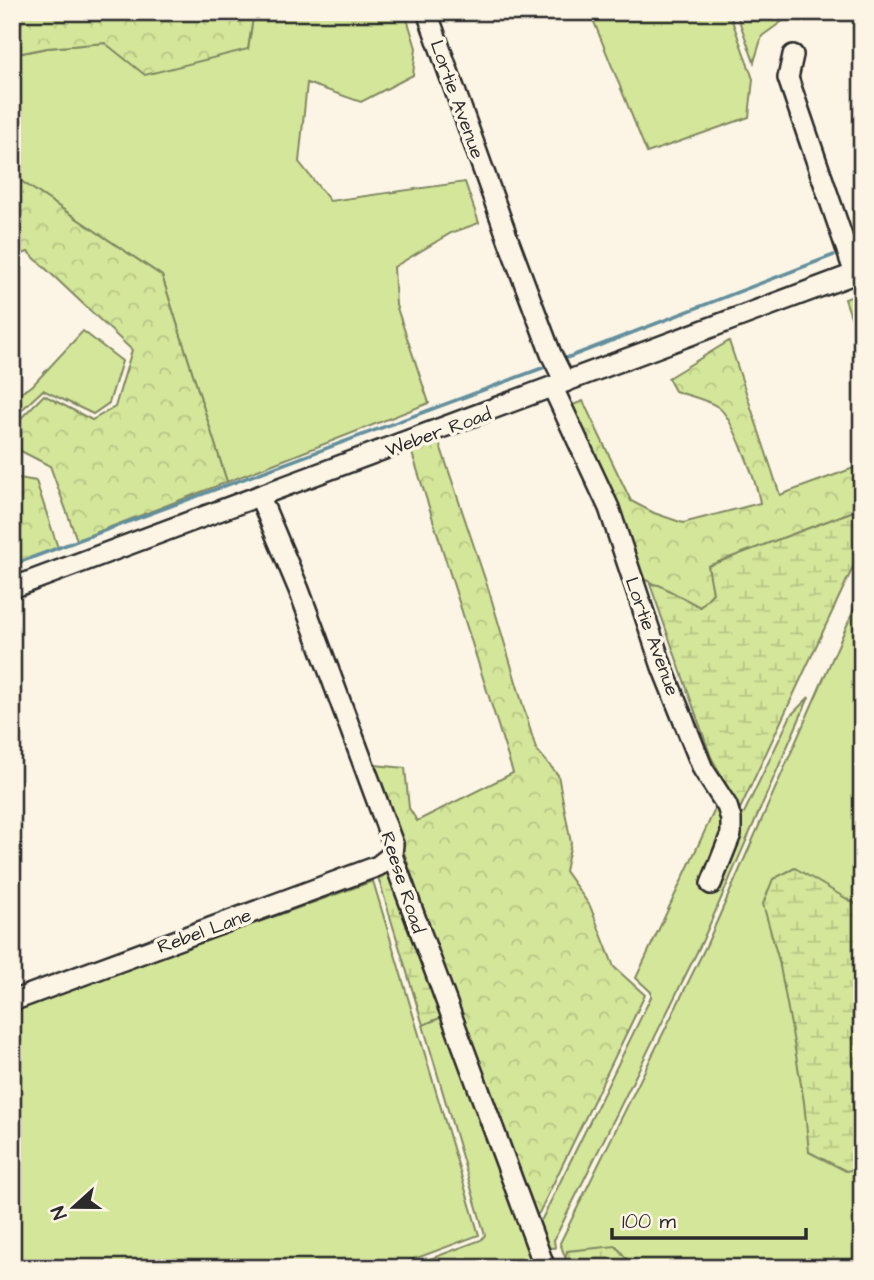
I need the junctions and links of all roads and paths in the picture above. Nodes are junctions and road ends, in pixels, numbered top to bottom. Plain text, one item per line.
1 (427, 12) edge
2 (793, 55) dead end
3 (858, 273) edge
4 (559, 385) junction
5 (260, 497) junction
6 (12, 588) edge
7 (392, 855) junction
8 (710, 884) dead end
9 (12, 1001) edge
10 (545, 1268) edge

1 - 4 street, Lortie Avenue
2 - 3 street
3 - 4 street, Weber Road
4 - 5 street, Weber Road
4 - 8 street, Lortie Avenue
5 - 6 street, Weber Road
5 - 7 street, Reese Road
7 - 9 street, Rebel Lane
7 - 10 street, Reese Road

